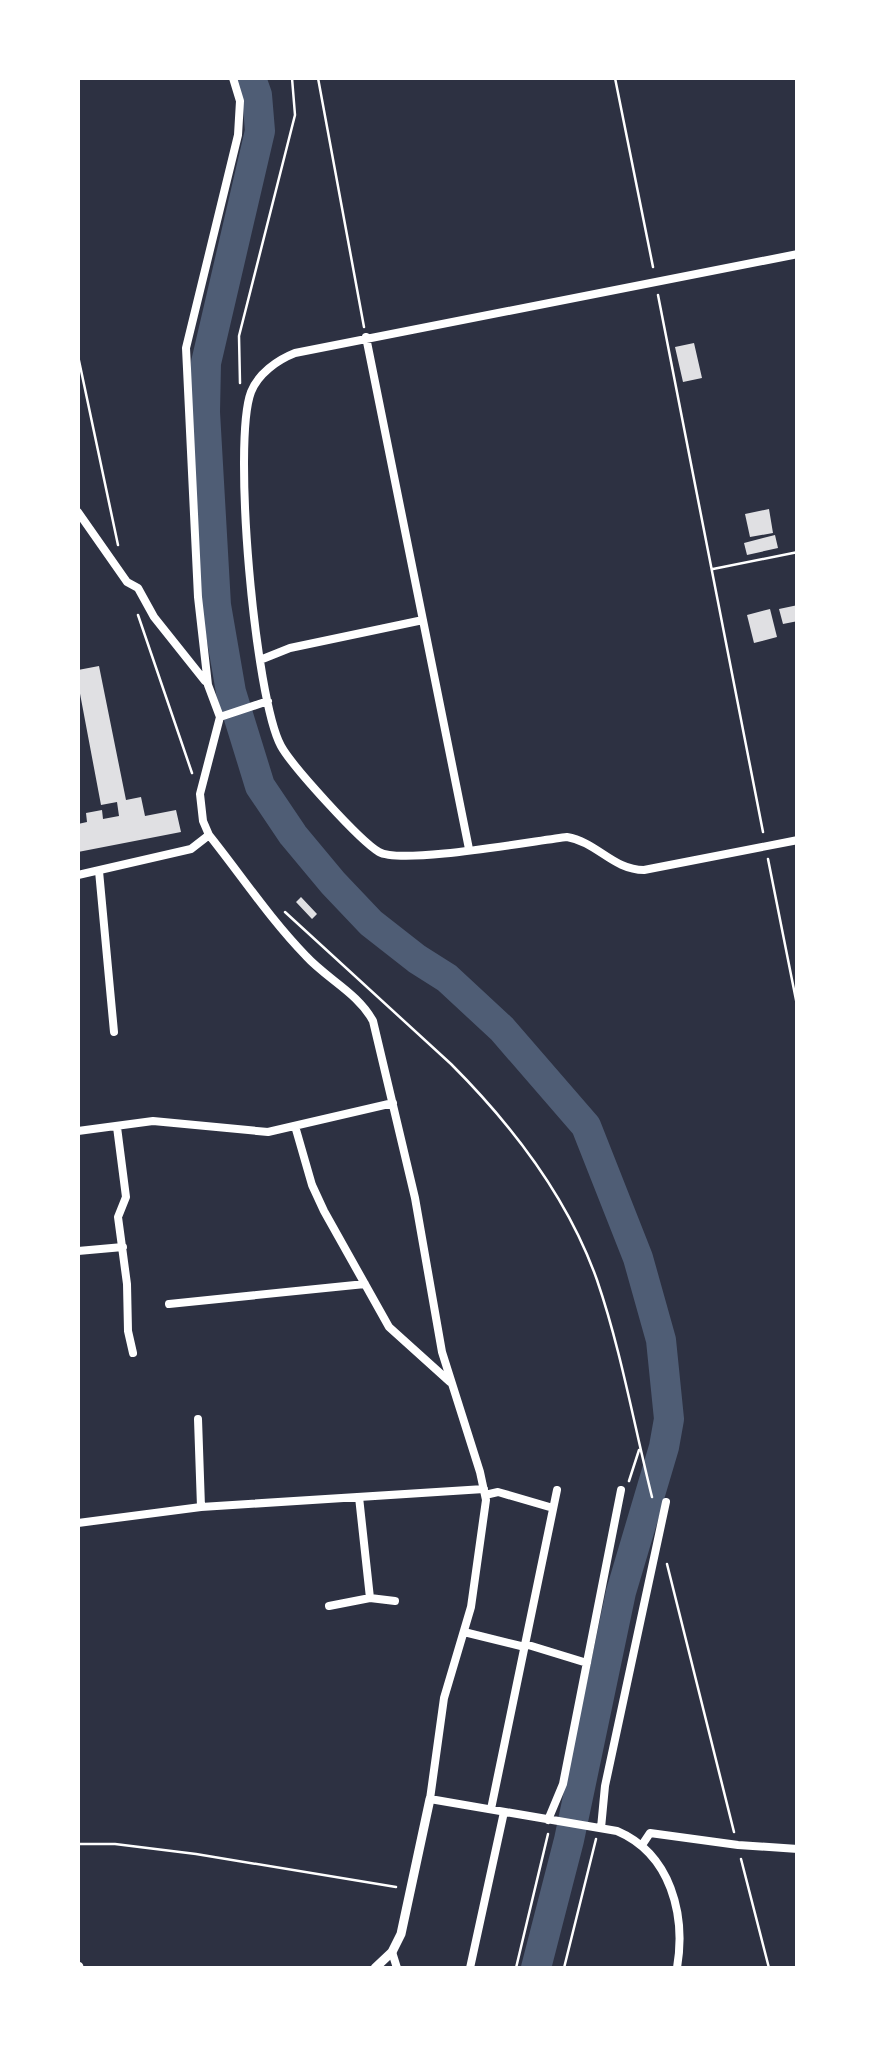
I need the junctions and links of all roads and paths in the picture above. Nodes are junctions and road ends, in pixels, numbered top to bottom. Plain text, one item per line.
1 (233, 78) edge
2 (292, 78) edge
3 (318, 78) edge
4 (616, 78) edge
5 (798, 254) edge
6 (656, 282) junction
7 (366, 337) junction
8 (78, 356) edge
9 (247, 405) junction
10 (78, 512) edge
11 (118, 547) dead end
12 (798, 552) edge
13 (711, 570) junction
14 (127, 582) junction
15 (422, 620) junction
16 (260, 660) junction
17 (208, 685) junction
18 (263, 703) junction
19 (223, 716) junction
20 (200, 794) junction
21 (209, 834) junction
22 (798, 840) edge
23 (766, 847) junction
24 (469, 849) junction
25 (99, 871) junction
26 (78, 875) edge
27 (284, 910) dead end
28 (798, 1010) edge
29 (114, 1032) dead end
30 (393, 1102) junction
31 (295, 1126) junction
32 (117, 1127) junction
33 (78, 1132) edge
34 (123, 1247) junction
35 (78, 1251) edge
36 (364, 1284) junction
37 (169, 1304) dead end
38 (133, 1354) dead end
39 (452, 1383) junction
40 (198, 1419) dead end
41 (558, 1490) dead end
42 (621, 1490) dead end
43 (485, 1492) junction
44 (359, 1497) junction
45 (653, 1500) dead end
46 (666, 1502) dead end
47 (201, 1507) junction
48 (554, 1508) junction
49 (78, 1523) edge
50 (667, 1566) dead end
51 (370, 1598) junction
52 (394, 1601) dead end
53 (329, 1606) dead end
54 (464, 1632) junction
55 (525, 1645) junction
56 (587, 1663) junction
57 (430, 1799) junction
58 (491, 1809) junction
59 (504, 1812) junction
60 (552, 1820) junction
61 (597, 1828) junction
62 (78, 1844) edge
63 (642, 1845) junction
64 (738, 1846) junction
65 (798, 1848) edge
66 (412, 1890) junction
67 (392, 1952) junction
68 (376, 1968) edge
69 (397, 1968) edge
70 (470, 1968) edge
71 (516, 1968) edge
72 (564, 1968) edge
73 (677, 1968) edge
74 (768, 1968) edge

1 - 17 street
2 - 9 path
3 - 7 path
4 - 6 path
5 - 6 street
6 - 7 street
6 - 13 path
7 - 9 street
7 - 15 street
8 - 11 path
9 - 16 street
10 - 14 street
12 - 13 path
13 - 23 path
14 - 17 street
14 - 20 path
15 - 16 street
15 - 24 street
16 - 18 street
17 - 19 street
18 - 19 street
18 - 24 street
19 - 20 street
20 - 21 street
21 - 25 street
21 - 30 street
22 - 23 street
23 - 24 street
23 - 28 path
25 - 26 street
25 - 29 street
27 - 45 path
30 - 31 street
30 - 39 street
31 - 32 street
31 - 36 street
32 - 33 street
32 - 34 street
34 - 35 street
34 - 38 street
36 - 37 street
36 - 39 street
39 - 43 street
40 - 47 street
41 - 48 street
42 - 56 street
43 - 44 street
43 - 48 street
43 - 54 street
44 - 47 street
44 - 51 street
46 - 61 street
47 - 49 street
48 - 55 street
50 - 64 path
51 - 52 street
51 - 53 street
54 - 55 street
54 - 57 street
55 - 56 street
55 - 58 street
56 - 60 street
57 - 58 street
57 - 66 street
58 - 59 street
59 - 60 street
59 - 70 street
60 - 61 street
60 - 71 path
61 - 63 street
61 - 72 path
62 - 66 path
63 - 64 street
63 - 73 street
64 - 65 street
64 - 74 path
66 - 67 street
67 - 68 street
67 - 69 street

